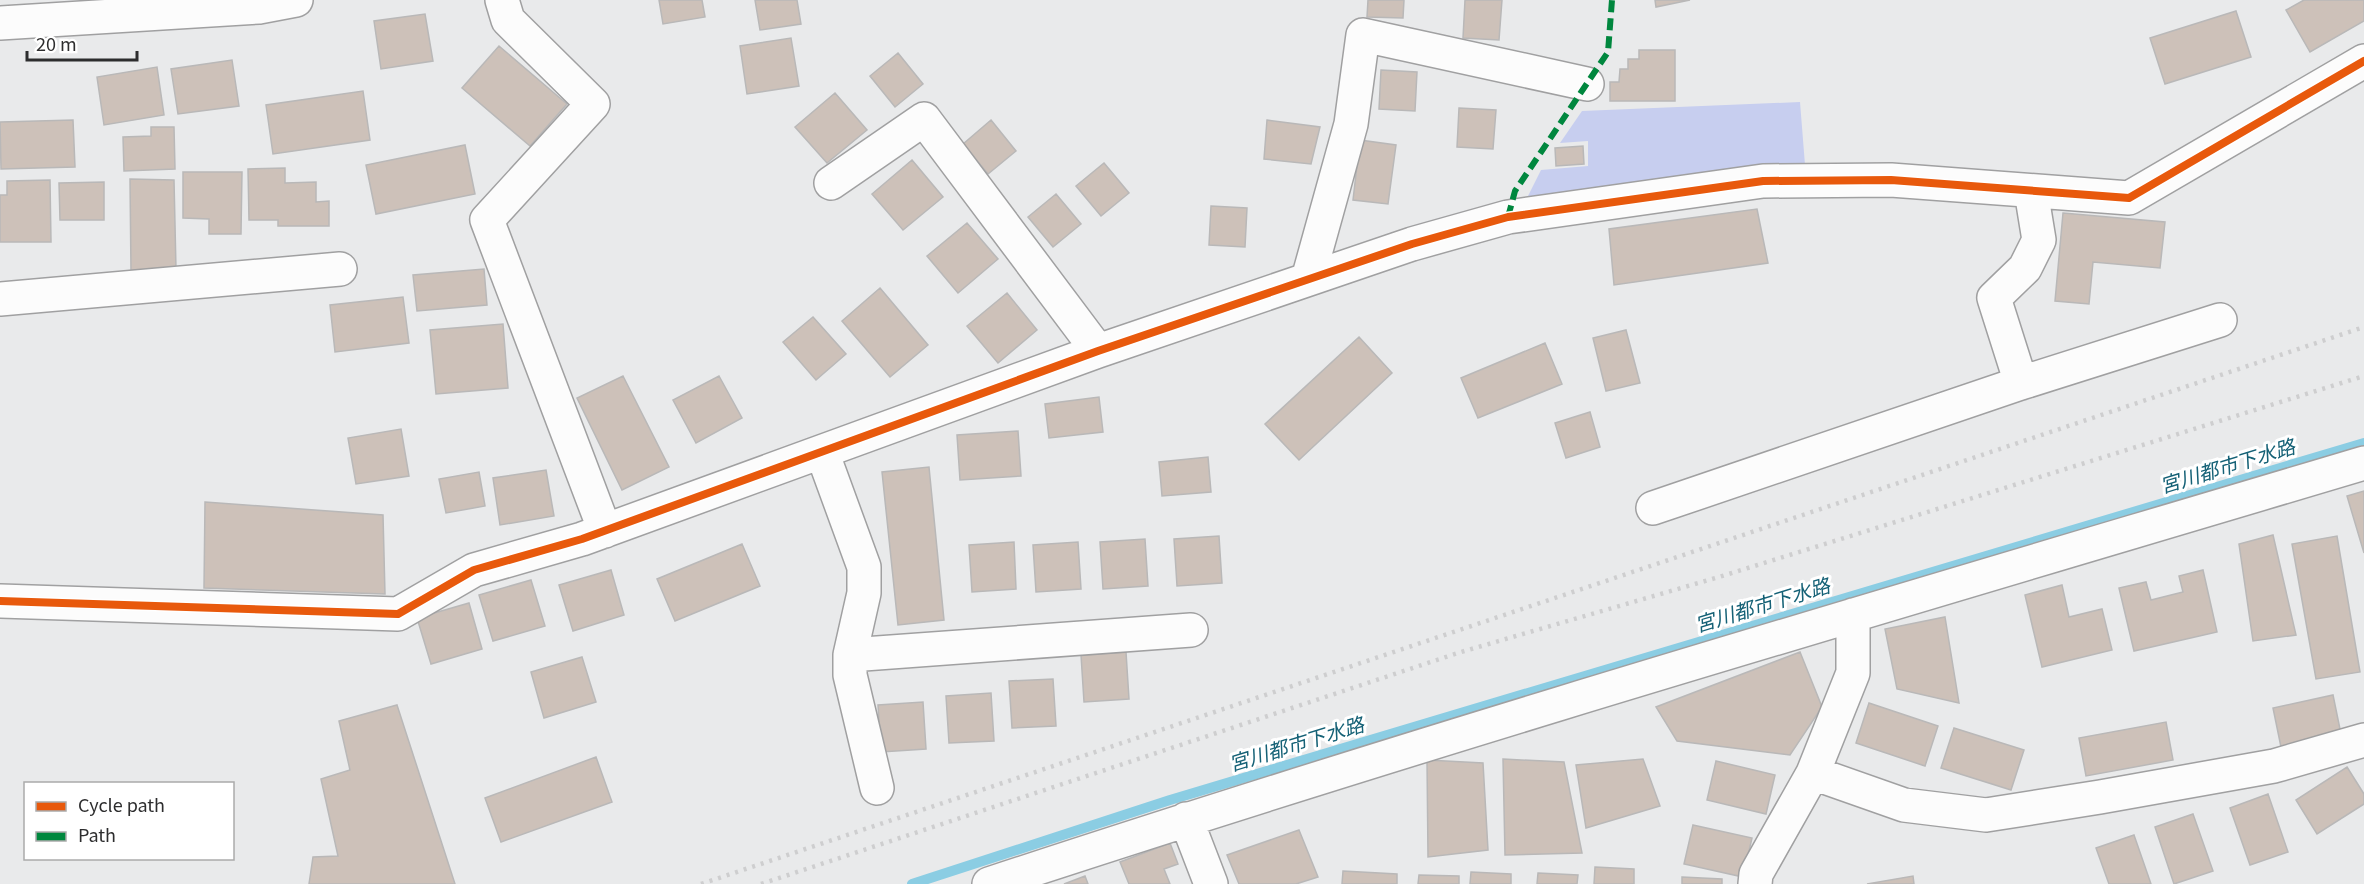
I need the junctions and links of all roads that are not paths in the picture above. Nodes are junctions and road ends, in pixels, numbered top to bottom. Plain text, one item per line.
1 (296, 0) edge
2 (502, 0) edge
3 (0, 23) edge
4 (2364, 61) edge
5 (1587, 84) dead end
6 (831, 183) dead end
7 (2031, 191) junction
8 (340, 268) dead end
9 (1308, 279) junction
10 (0, 299) edge
11 (2220, 320) dead end
12 (1098, 351) junction
13 (2021, 383) junction
14 (822, 452) junction
15 (2364, 463) edge
16 (1653, 508) dead end
17 (605, 531) junction
18 (0, 601) edge
19 (1853, 615) junction
20 (1191, 630) dead end
21 (850, 655) junction
22 (2364, 740) edge
23 (1813, 772) junction
24 (877, 788) dead end
25 (1186, 819) junction
26 (989, 884) edge
27 (1211, 884) edge
28 (1755, 884) edge

1 - 3 street
2 - 17 street
4 - 7 street
5 - 9 street
6 - 12 street
7 - 9 street
7 - 13 street
8 - 10 street
9 - 12 street
11 - 13 street
12 - 14 street
13 - 16 street
14 - 17 street
14 - 21 street
15 - 19 street
17 - 18 street
19 - 23 street
19 - 25 street
20 - 21 street
21 - 24 street
22 - 23 street
23 - 28 street
25 - 26 street
25 - 27 street

